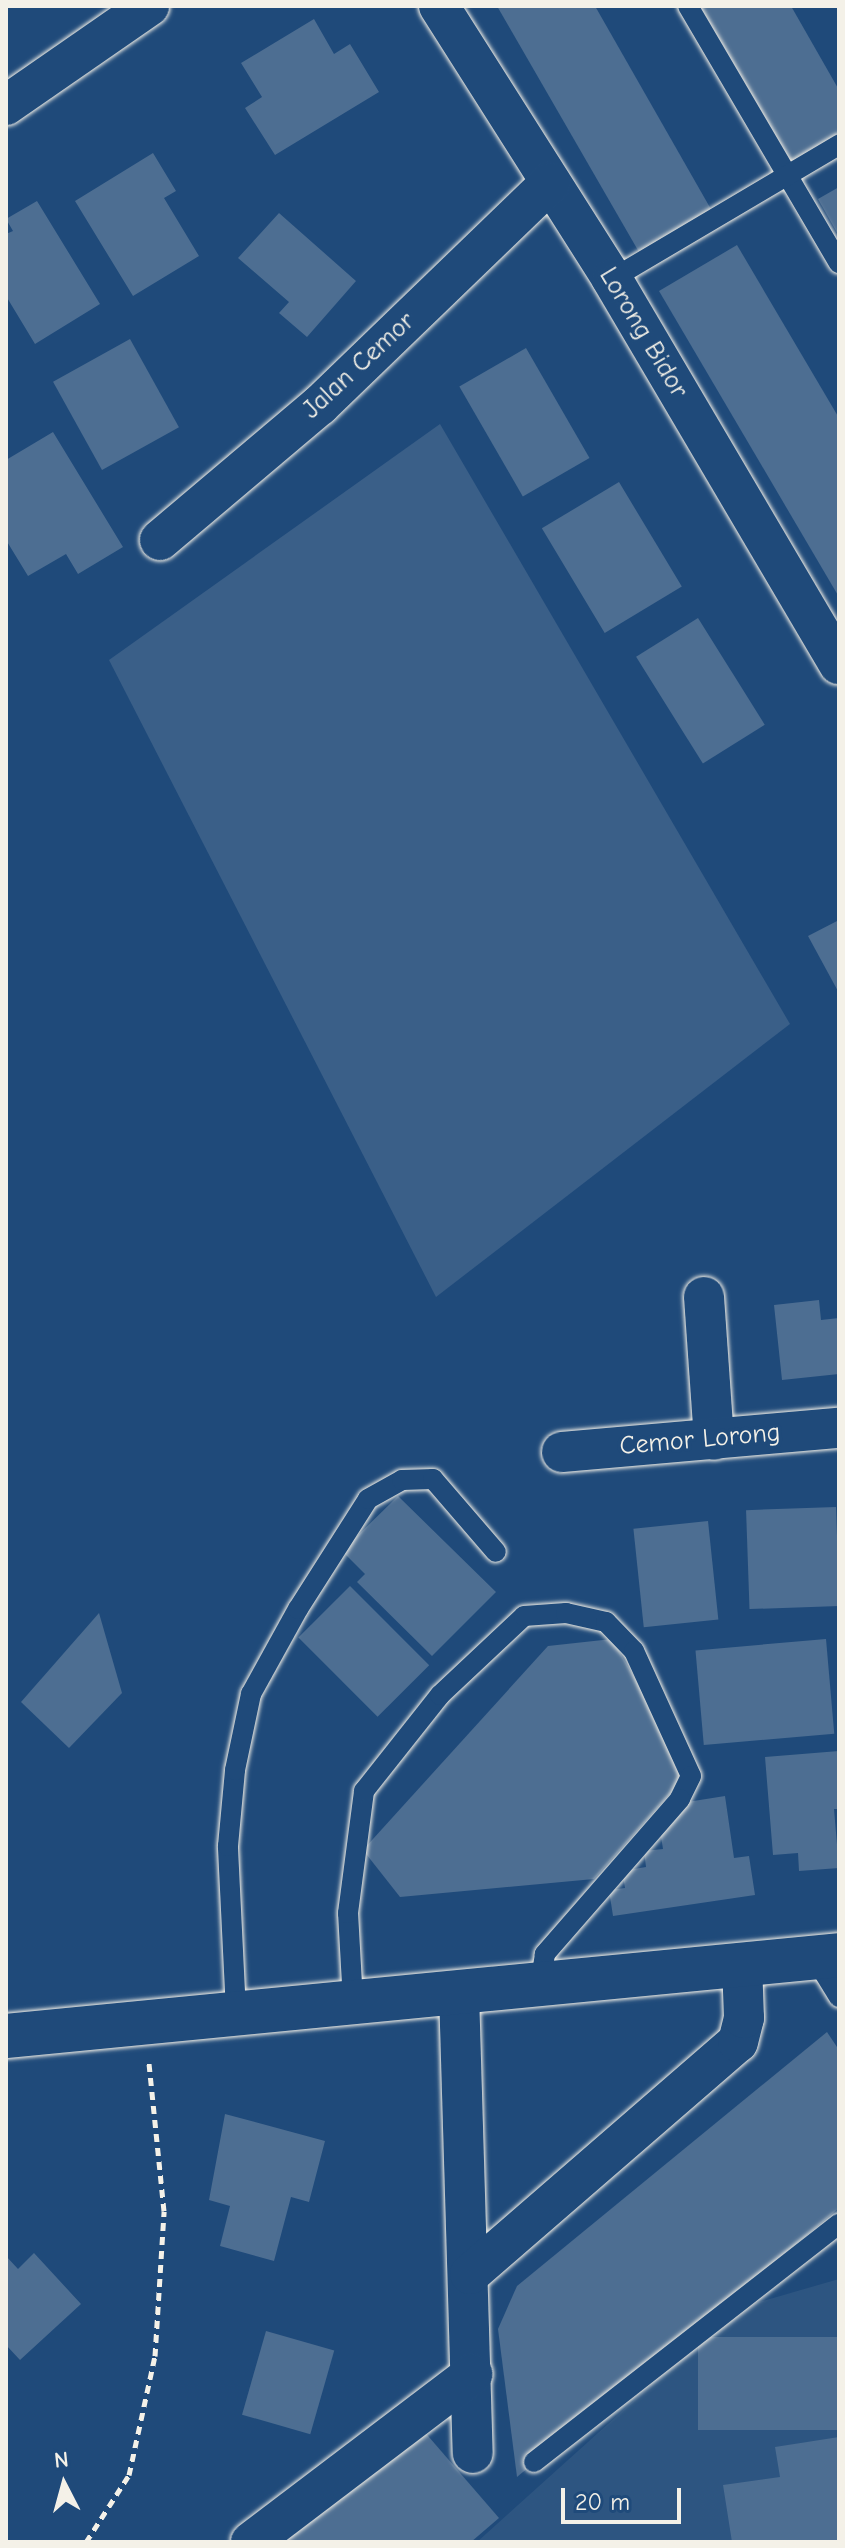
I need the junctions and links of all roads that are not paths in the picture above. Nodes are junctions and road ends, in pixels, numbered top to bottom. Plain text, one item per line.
1 (149, 6) edge
2 (439, 6) edge
3 (688, 6) edge
4 (6, 105) edge
5 (839, 145) edge
6 (788, 172) junction
7 (550, 183) junction
8 (839, 263) edge
9 (612, 279) junction
10 (160, 540) dead end
11 (837, 658) edge
12 (704, 1297) dead end
13 (839, 1428) edge
14 (714, 1440) junction
15 (562, 1452) dead end
16 (496, 1552) dead end
17 (827, 1956) edge
18 (742, 1964) junction
19 (540, 1984) junction
20 (459, 1992) junction
21 (839, 1997) edge
22 (353, 2002) junction
23 (224, 2013) junction
24 (6, 2036) edge
25 (839, 2224) edge
26 (470, 2274) junction
27 (472, 2374) junction
28 (473, 2453) dead end
29 (534, 2462) dead end
30 (251, 2542) edge

1 - 4 street
2 - 7 street, Lorong Bidor
3 - 6 lane
5 - 6 lane
6 - 8 lane
6 - 9 lane
7 - 9 street, Lorong Bidor
7 - 10 street, Jalan Cemor
9 - 11 street, Lorong Bidor
12 - 14 street
13 - 14 street, Cemor Lorong
14 - 15 street, Cemor Lorong
16 - 23 lane
17 - 18 street
17 - 21 lane
18 - 19 street
18 - 26 street
19 - 20 street
19 - 22 lane
20 - 22 street
20 - 26 street
22 - 23 street
23 - 24 street
25 - 29 lane
26 - 27 street
27 - 28 street
27 - 30 street

